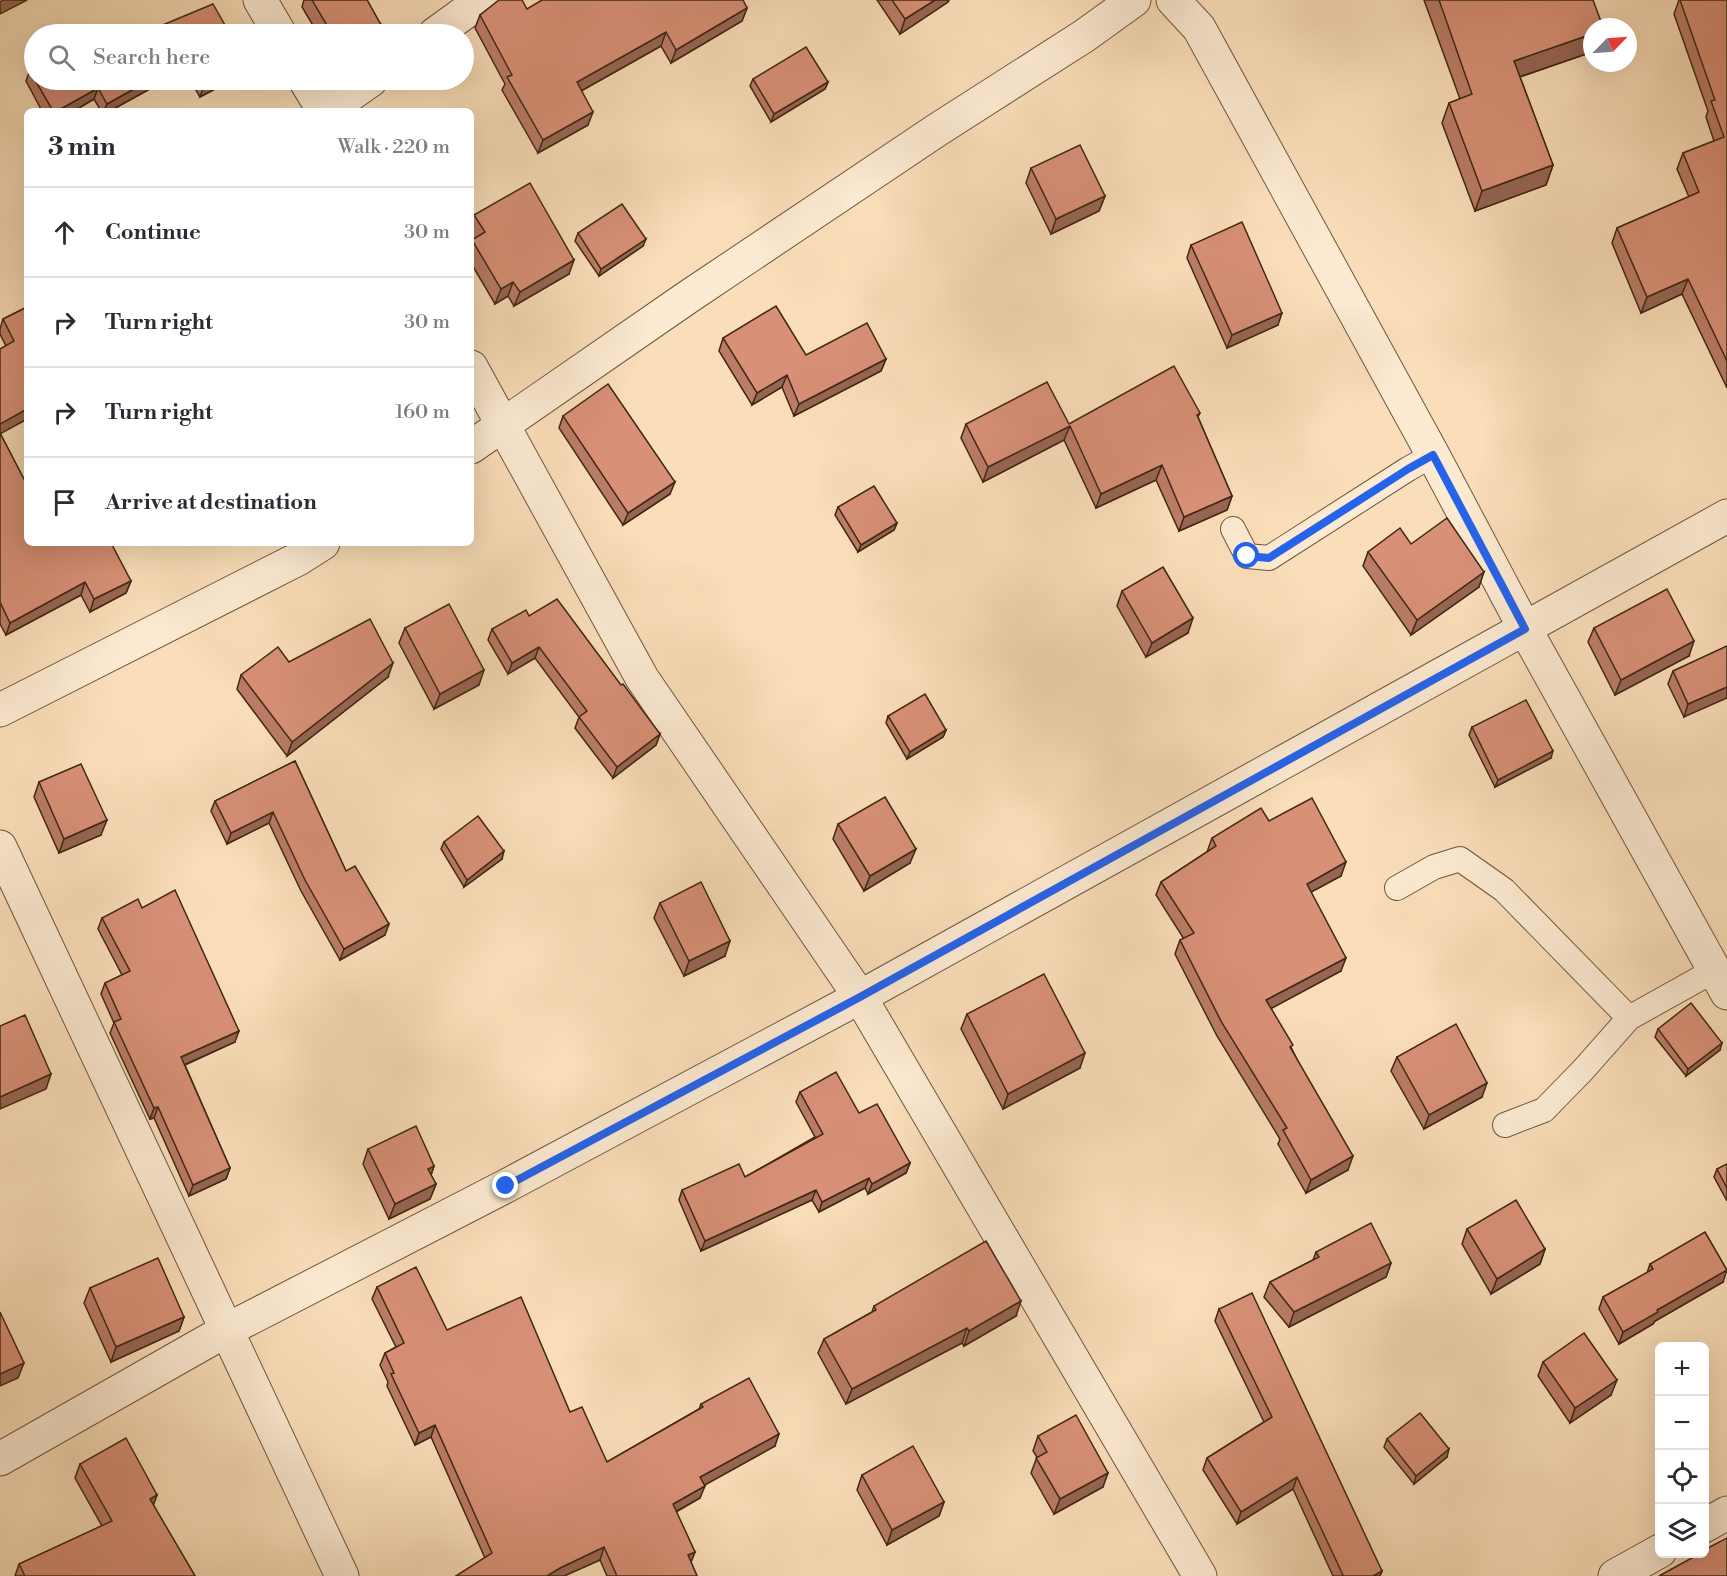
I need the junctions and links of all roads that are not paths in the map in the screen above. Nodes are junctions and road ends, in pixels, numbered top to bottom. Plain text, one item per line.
1 (260, 0) edge
2 (482, 0) edge
3 (1134, 0) edge
4 (1173, 0) edge
5 (274, 24) edge
6 (449, 24) edge
7 (311, 90) edge
8 (356, 90) edge
9 (323, 108) edge
10 (329, 108) edge
11 (474, 372) edge
12 (505, 426) junction
13 (474, 445) edge
14 (1433, 455) junction
15 (1727, 516) edge
16 (1233, 529) dead end
17 (318, 546) edge
18 (1525, 629) junction
19 (0, 710) edge
20 (0, 847) edge
21 (1397, 888) dead end
22 (1721, 981) edge
23 (860, 997) junction
24 (1629, 1018) junction
25 (1505, 1125) dead end
26 (227, 1330) junction
27 (0, 1459) edge
28 (1727, 1513) edge
29 (1709, 1523) edge
30 (1655, 1553) edge
31 (342, 1576) edge
32 (1200, 1576) edge
33 (1615, 1576) edge

1 - 5 street
2 - 6 street
3 - 12 street
4 - 14 street
7 - 9 street
8 - 10 street
11 - 12 street
12 - 13 street
12 - 23 street
14 - 16 lane
14 - 18 street
15 - 18 street
17 - 19 street
18 - 22 street
18 - 23 street
20 - 26 street
21 - 24 lane
22 - 24 lane
23 - 26 street
23 - 32 street
24 - 25 lane
26 - 27 street
26 - 31 street
28 - 29 street
30 - 33 street

